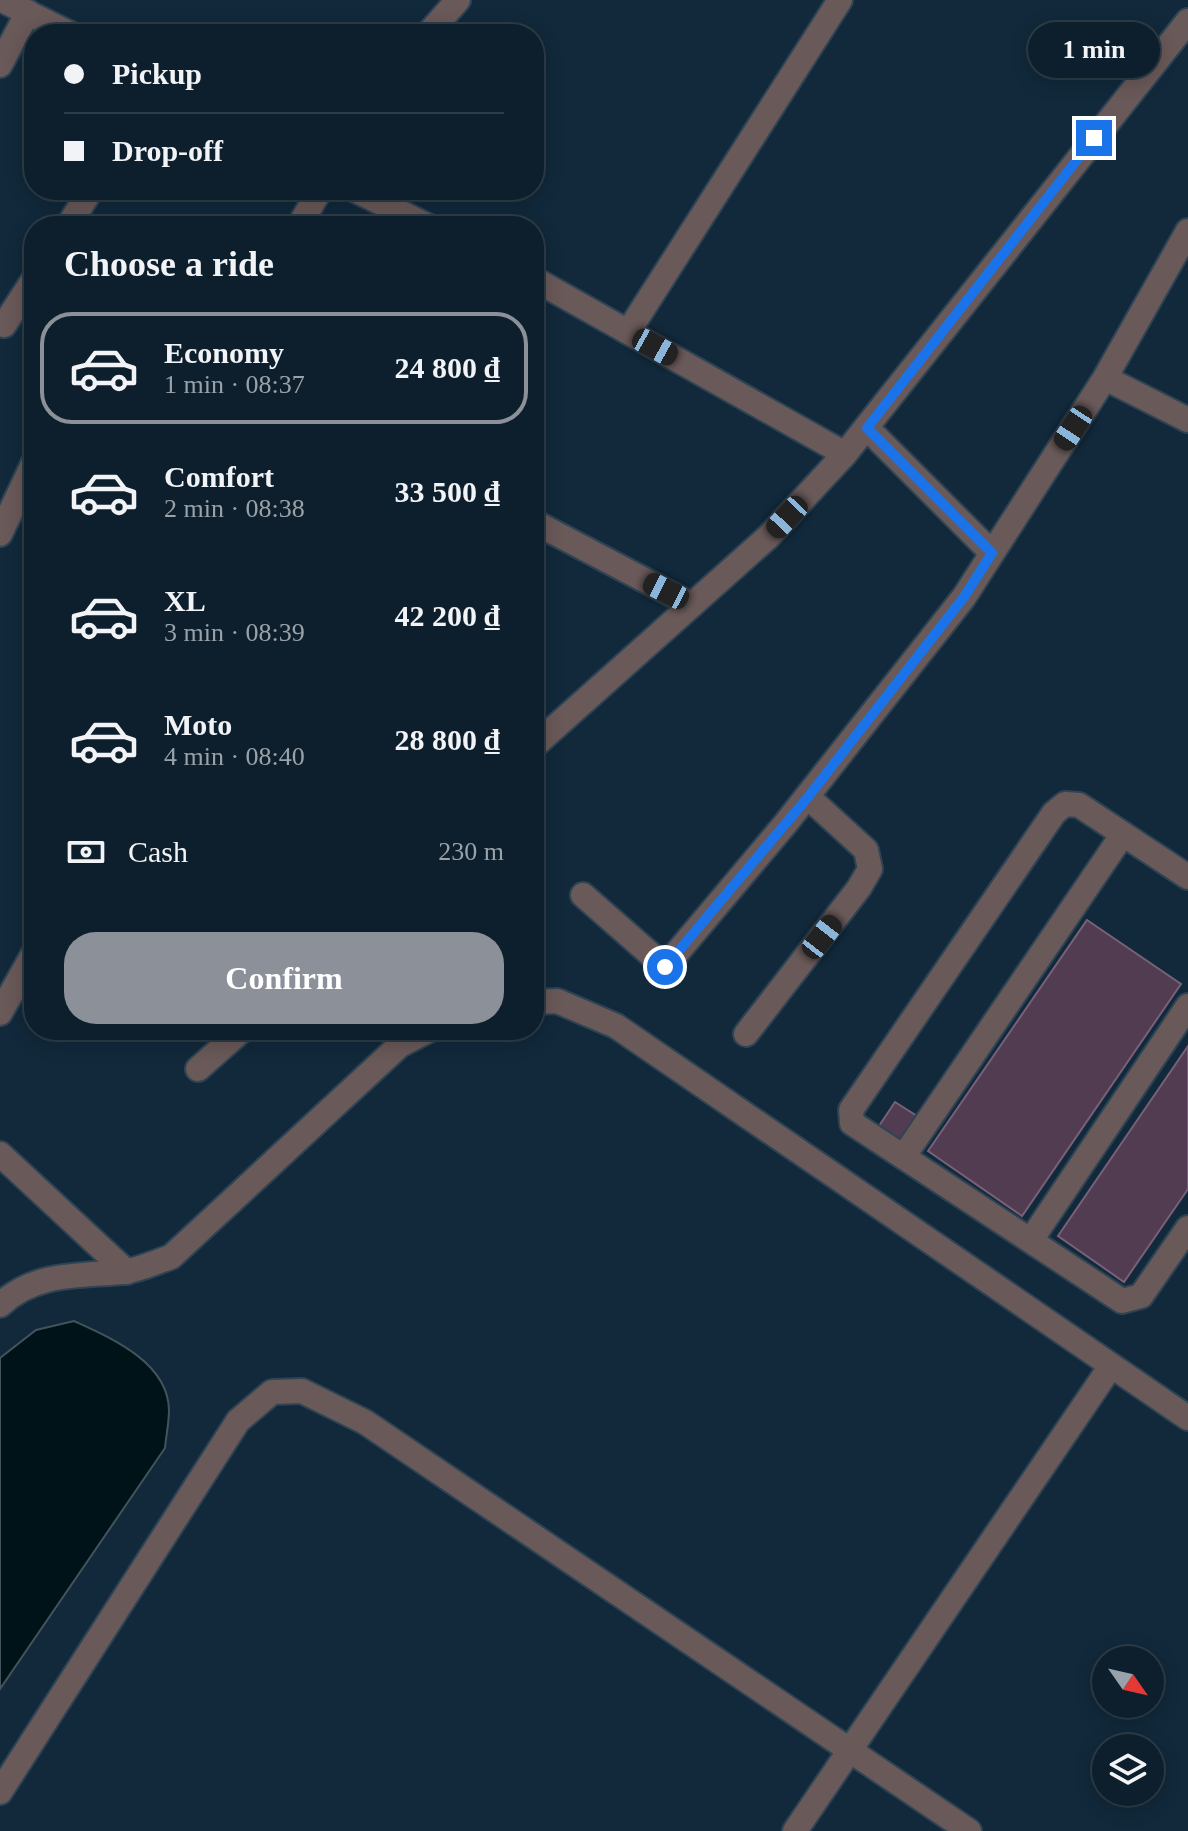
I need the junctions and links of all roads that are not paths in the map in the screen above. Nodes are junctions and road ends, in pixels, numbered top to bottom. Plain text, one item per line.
1 (2, 0) edge
2 (458, 0) edge
3 (840, 0) edge
4 (28, 12) junction
5 (1188, 21) edge
6 (51, 24) edge
7 (437, 24) edge
8 (0, 65) edge
9 (375, 200) edge
10 (408, 216) edge
11 (1188, 231) edge
12 (1180, 265) edge
13 (544, 285) edge
14 (24, 294) edge
15 (4, 325) dead end
16 (628, 332) junction
17 (1105, 378) junction
18 (1188, 420) edge
19 (867, 428) junction
20 (845, 454) junction
21 (24, 483) edge
22 (544, 527) edge
23 (0, 534) edge
24 (992, 553) junction
25 (692, 605) junction
26 (544, 737) edge
27 (808, 797) junction
28 (1123, 834) junction
29 (1188, 877) edge
30 (583, 895) dead end
31 (24, 971) edge
32 (544, 1002) edge
33 (1188, 1006) edge
34 (0, 1013) edge
35 (746, 1034) dead end
36 (231, 1040) edge
37 (410, 1040) edge
38 (198, 1069) dead end
39 (0, 1154) edge
40 (904, 1156) junction
41 (1188, 1228) edge
42 (1031, 1240) junction
43 (127, 1272) junction
44 (0, 1305) edge
45 (1111, 1366) junction
46 (1188, 1418) edge
47 (851, 1750) junction
48 (0, 1792) edge
49 (795, 1831) edge
50 (969, 1831) edge

1 - 4 street
2 - 7 street
3 - 16 street
4 - 6 street
4 - 8 street
5 - 19 street
9 - 10 street
11 - 12 street
12 - 17 street
13 - 16 street
14 - 15 street
16 - 20 street
17 - 18 street
17 - 24 street
19 - 20 street
19 - 24 street
20 - 25 street
21 - 23 street
22 - 25 street
24 - 27 street
25 - 26 street
27 - 30 street
27 - 35 street
28 - 29 street
28 - 40 street
28 - 40 street
31 - 34 street
32 - 45 street
33 - 42 street
36 - 38 street
37 - 43 street
39 - 43 street
40 - 42 street
41 - 42 street
43 - 44 street
45 - 46 street
45 - 47 street
47 - 48 street
47 - 49 street
47 - 50 street

